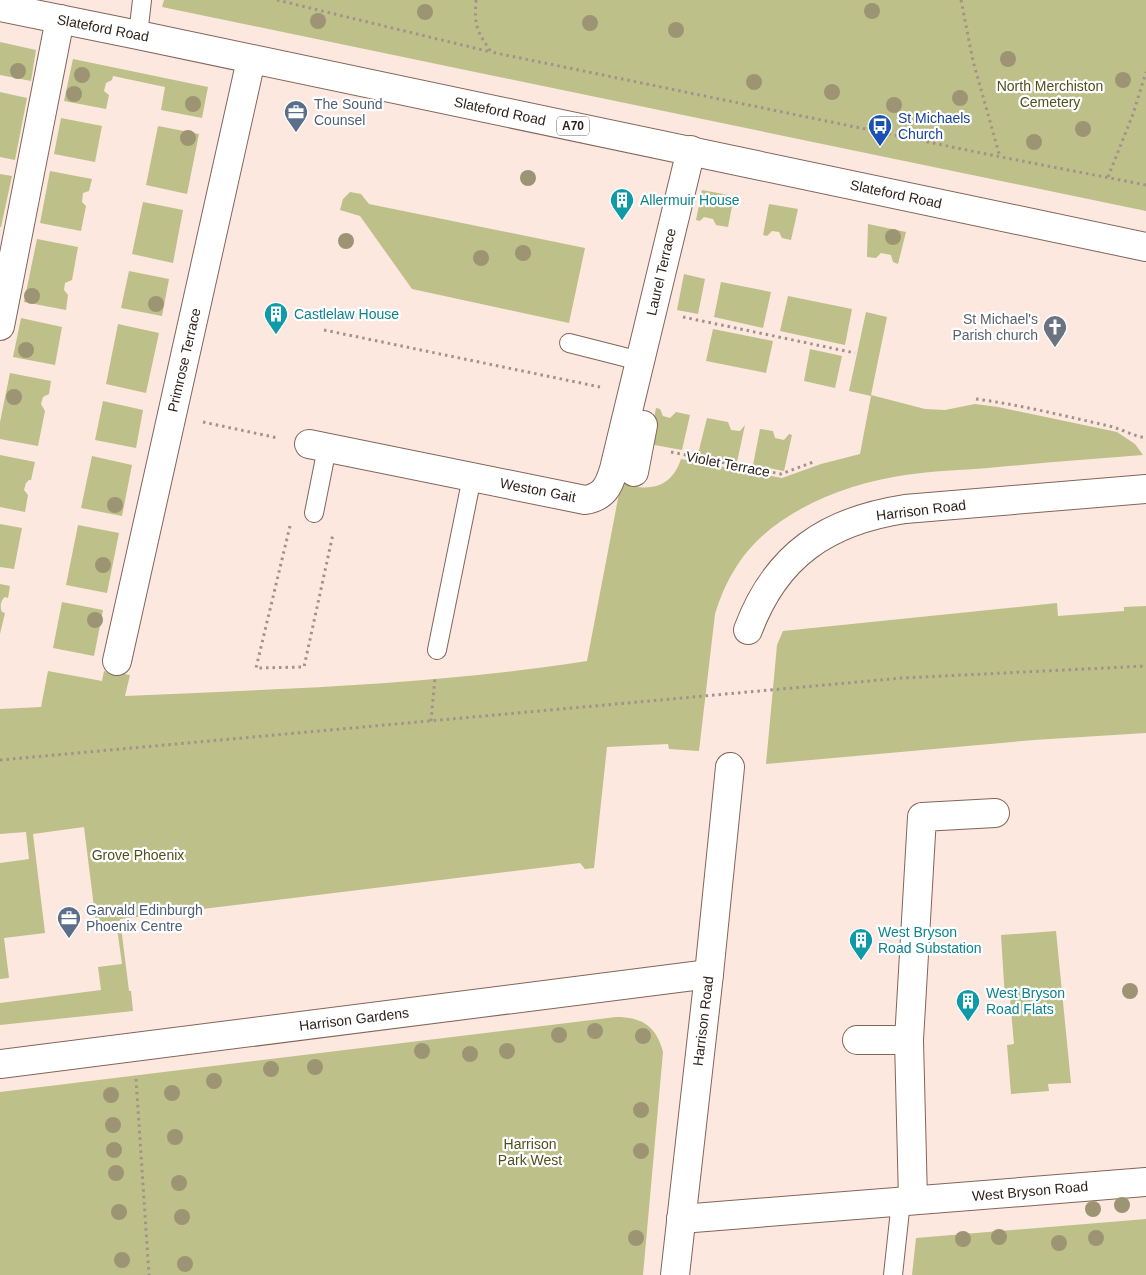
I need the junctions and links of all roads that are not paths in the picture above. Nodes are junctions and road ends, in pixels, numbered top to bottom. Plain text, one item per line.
1 (142, 0) edge
2 (0, 8) edge
3 (60, 19) junction
4 (138, 34) junction
5 (252, 60) junction
6 (691, 150) junction
7 (1146, 247) edge
8 (0, 326) edge
9 (646, 335) junction
10 (569, 343) dead end
11 (640, 361) junction
12 (318, 446) joint
13 (634, 472) dead end
14 (472, 477) junction
15 (1146, 489) edge
16 (314, 513) dead end
17 (748, 630) dead end
18 (437, 650) road end
19 (117, 661) dead end
20 (730, 767) dead end
21 (995, 813) dead end
22 (709, 974) junction
23 (857, 1040) dead end
24 (909, 1040) junction
25 (0, 1064) edge
26 (1146, 1182) edge
27 (907, 1201) junction
28 (681, 1219) junction
29 (675, 1275) edge
30 (893, 1275) edge

1 - 4 lane
2 - 3 street, Slateford Road / A70
3 - 4 street, Slateford Road / A70
3 - 8 street
4 - 5 street, Slateford Road / A70
5 - 6 street, Slateford Road / A70
5 - 19 street, Primrose Terrace
6 - 7 street, Slateford Road / A70
6 - 9 street, Laurel Terrace
9 - 11 street, Weston Gait
9 - 13 street
10 - 11 lane
11 - 14 street, Weston Gait
12 - 14 street, Weston Gait
12 - 16 lane
14 - 18 lane
15 - 17 street, Harrison Road
20 - 22 street, Harrison Road
21 - 24 street
22 - 25 street, Harrison Gardens
22 - 28 street, Harrison Road
23 - 24 street
24 - 27 street
26 - 27 street, West Bryson Road
27 - 28 street, West Bryson Road
27 - 30 lane
28 - 29 street, Harrison Road

